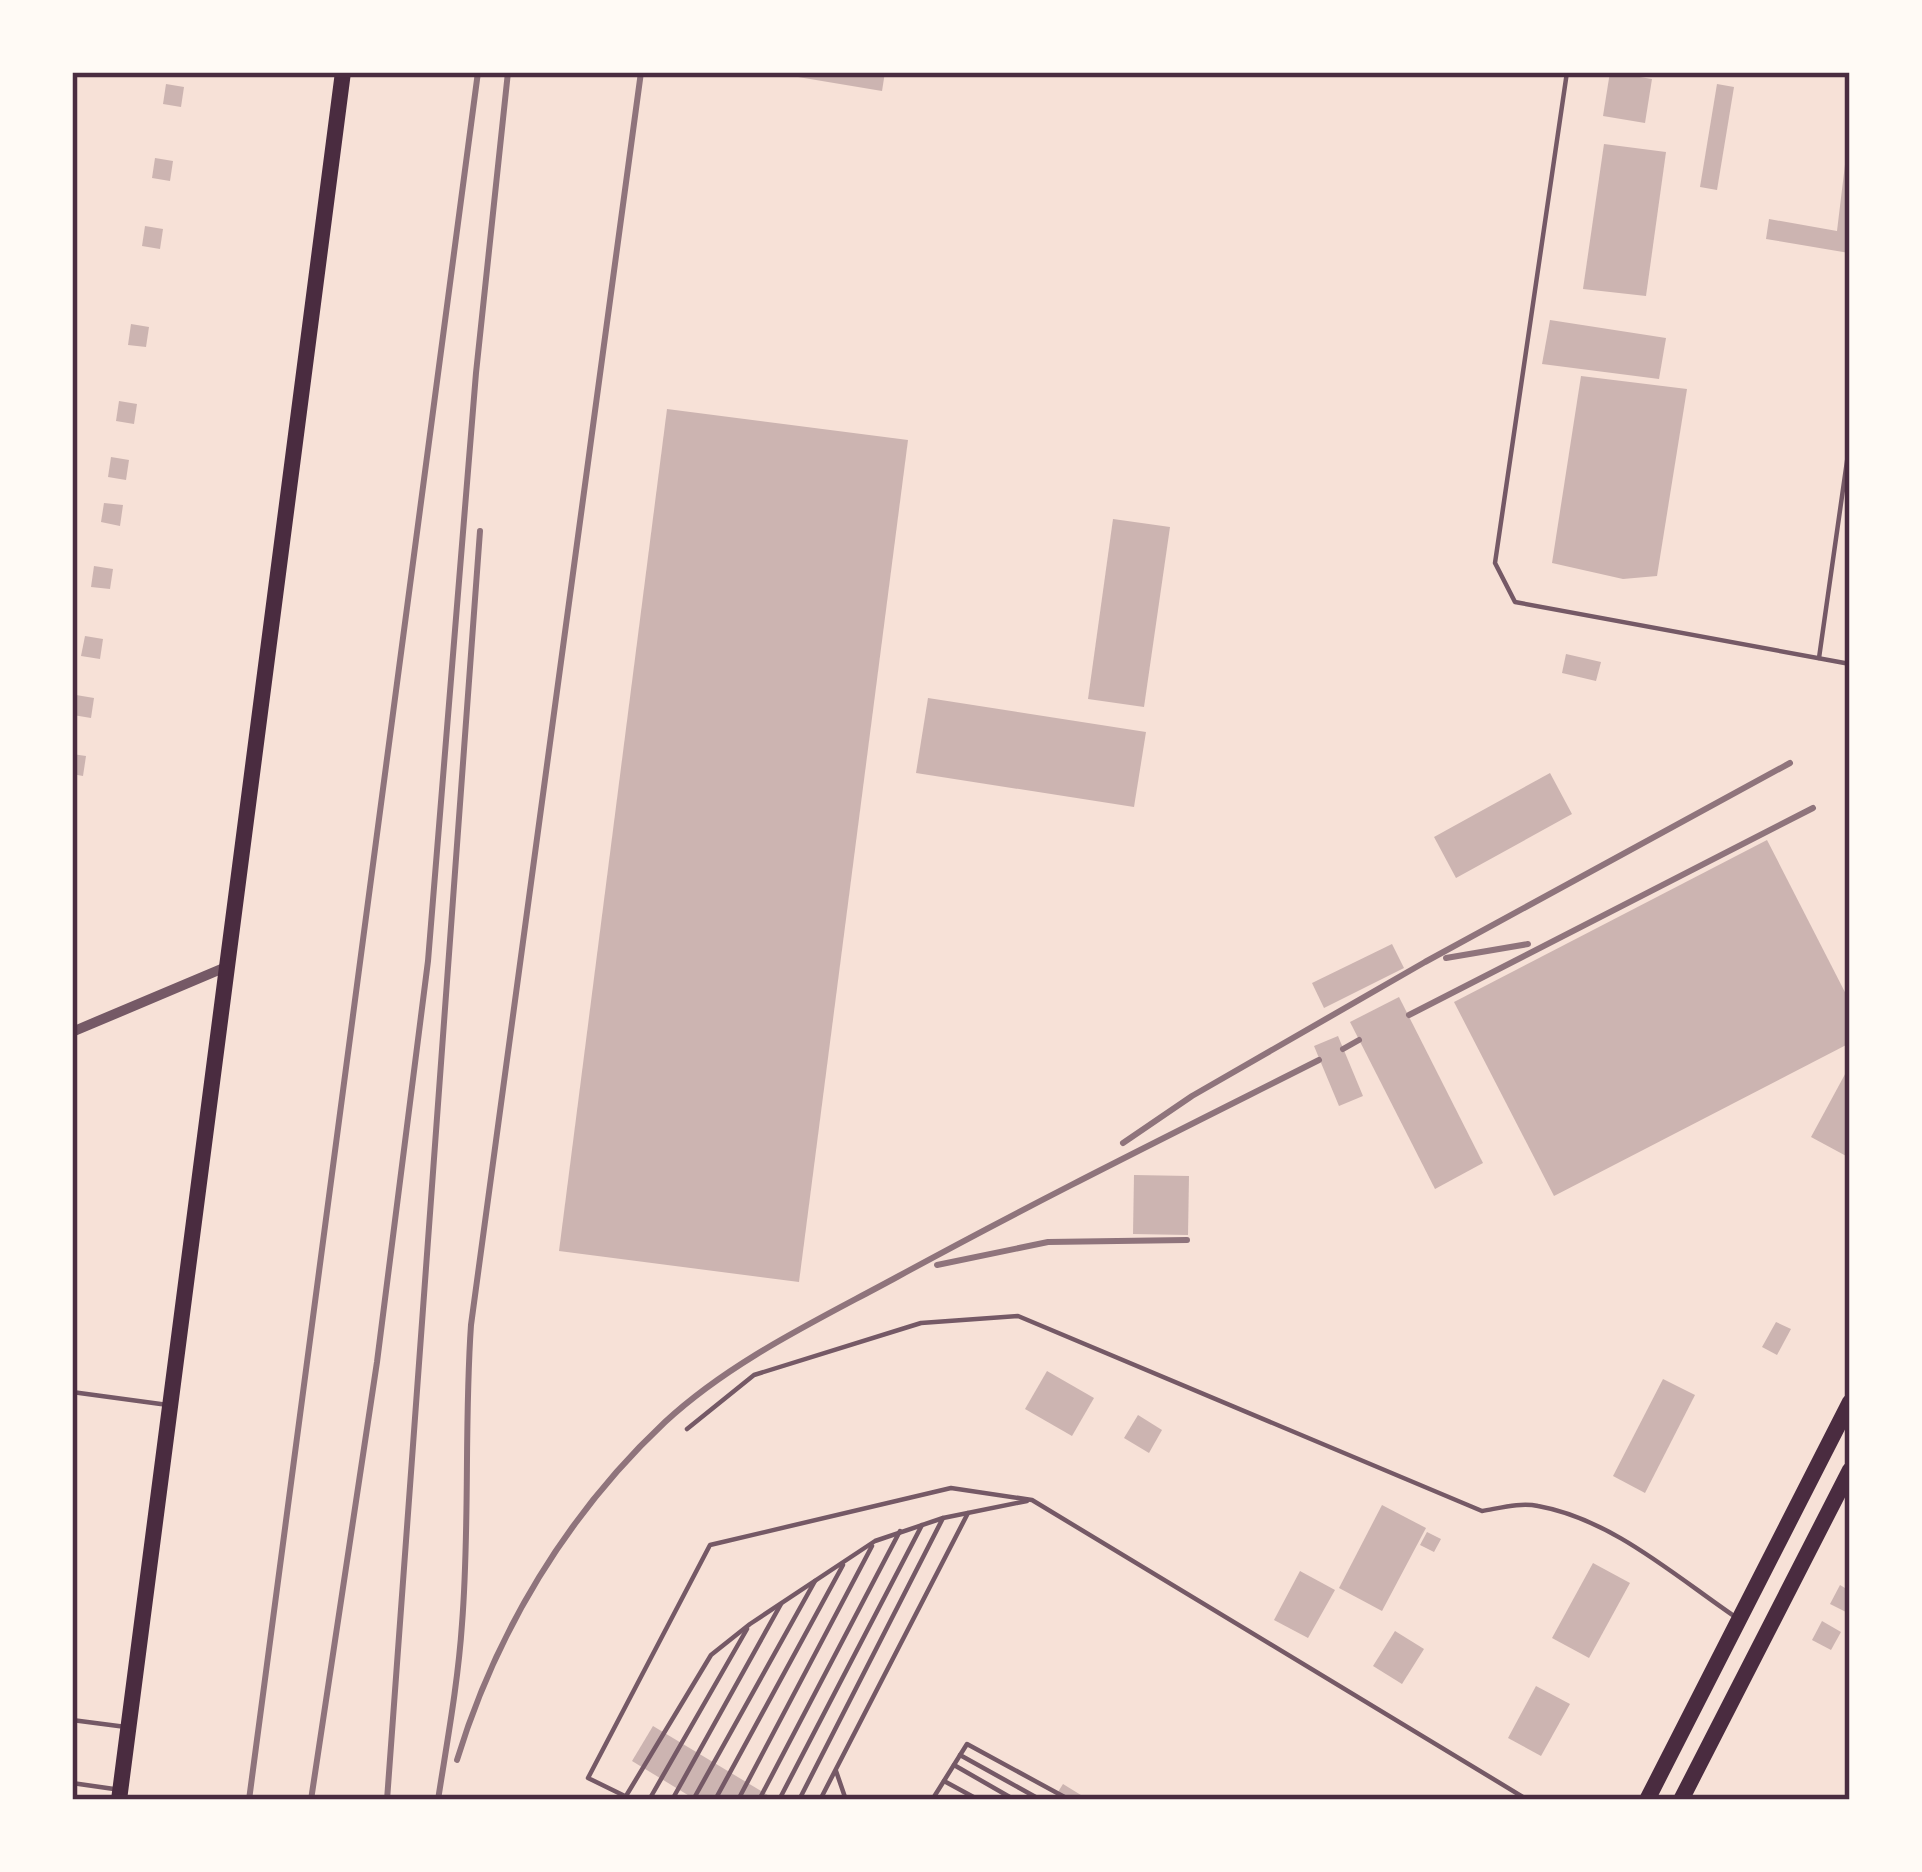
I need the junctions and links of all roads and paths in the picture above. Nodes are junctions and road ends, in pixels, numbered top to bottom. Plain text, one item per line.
1 (343, 72) edge
2 (1567, 72) edge
3 (1850, 440) edge
4 (1819, 658) junction
5 (1850, 664) edge
6 (226, 967) junction
7 (72, 1032) edge
8 (72, 1392) edge
9 (1850, 1402) edge
10 (169, 1405) junction
11 (687, 1429) dead end
12 (1850, 1470) edge
13 (1032, 1500) junction
14 (968, 1513) junction
15 (943, 1518) junction
16 (922, 1525) junction
17 (900, 1531) junction
18 (875, 1541) junction
19 (845, 1560) junction
20 (818, 1576) junction
21 (784, 1599) junction
22 (1739, 1619) junction
23 (750, 1624) junction
24 (72, 1720) edge
25 (128, 1727) junction
26 (960, 1755) junction
27 (954, 1766) junction
28 (836, 1770) junction
29 (944, 1781) junction
30 (72, 1784) edge
31 (119, 1795) edge
32 (630, 1798) edge
33 (934, 1798) edge
34 (649, 1800) edge
35 (672, 1800) edge
36 (693, 1800) edge
37 (715, 1800) edge
38 (738, 1800) edge
39 (759, 1800) edge
40 (779, 1800) edge
41 (799, 1800) edge
42 (820, 1800) edge
43 (846, 1800) edge
44 (943, 1800) edge
45 (979, 1800) edge
46 (1015, 1800) edge
47 (1041, 1800) edge
48 (1070, 1800) edge
49 (1528, 1800) edge
50 (1647, 1800) edge
51 (1682, 1800) edge

1 - 6 main road
2 - 4 lane
3 - 4 lane
4 - 5 lane
6 - 7 street
6 - 10 main road
8 - 10 lane
9 - 22 main road
10 - 25 main road
11 - 22 lane
12 - 51 main road
13 - 14 lane
13 - 32 lane
13 - 49 lane
14 - 15 lane
14 - 28 lane
15 - 16 lane
15 - 41 lane
16 - 17 lane
16 - 40 lane
17 - 18 lane
17 - 39 lane
18 - 19 lane
18 - 38 lane
19 - 20 lane
19 - 37 lane
20 - 21 lane
20 - 36 lane
21 - 23 lane
21 - 35 lane
22 - 50 main road
23 - 32 lane
23 - 34 lane
24 - 25 lane
25 - 31 main road
26 - 27 lane
26 - 47 lane
26 - 48 lane
27 - 29 lane
27 - 46 lane
28 - 42 lane
28 - 43 lane
29 - 33 lane
29 - 45 lane
30 - 31 lane
33 - 44 lane

